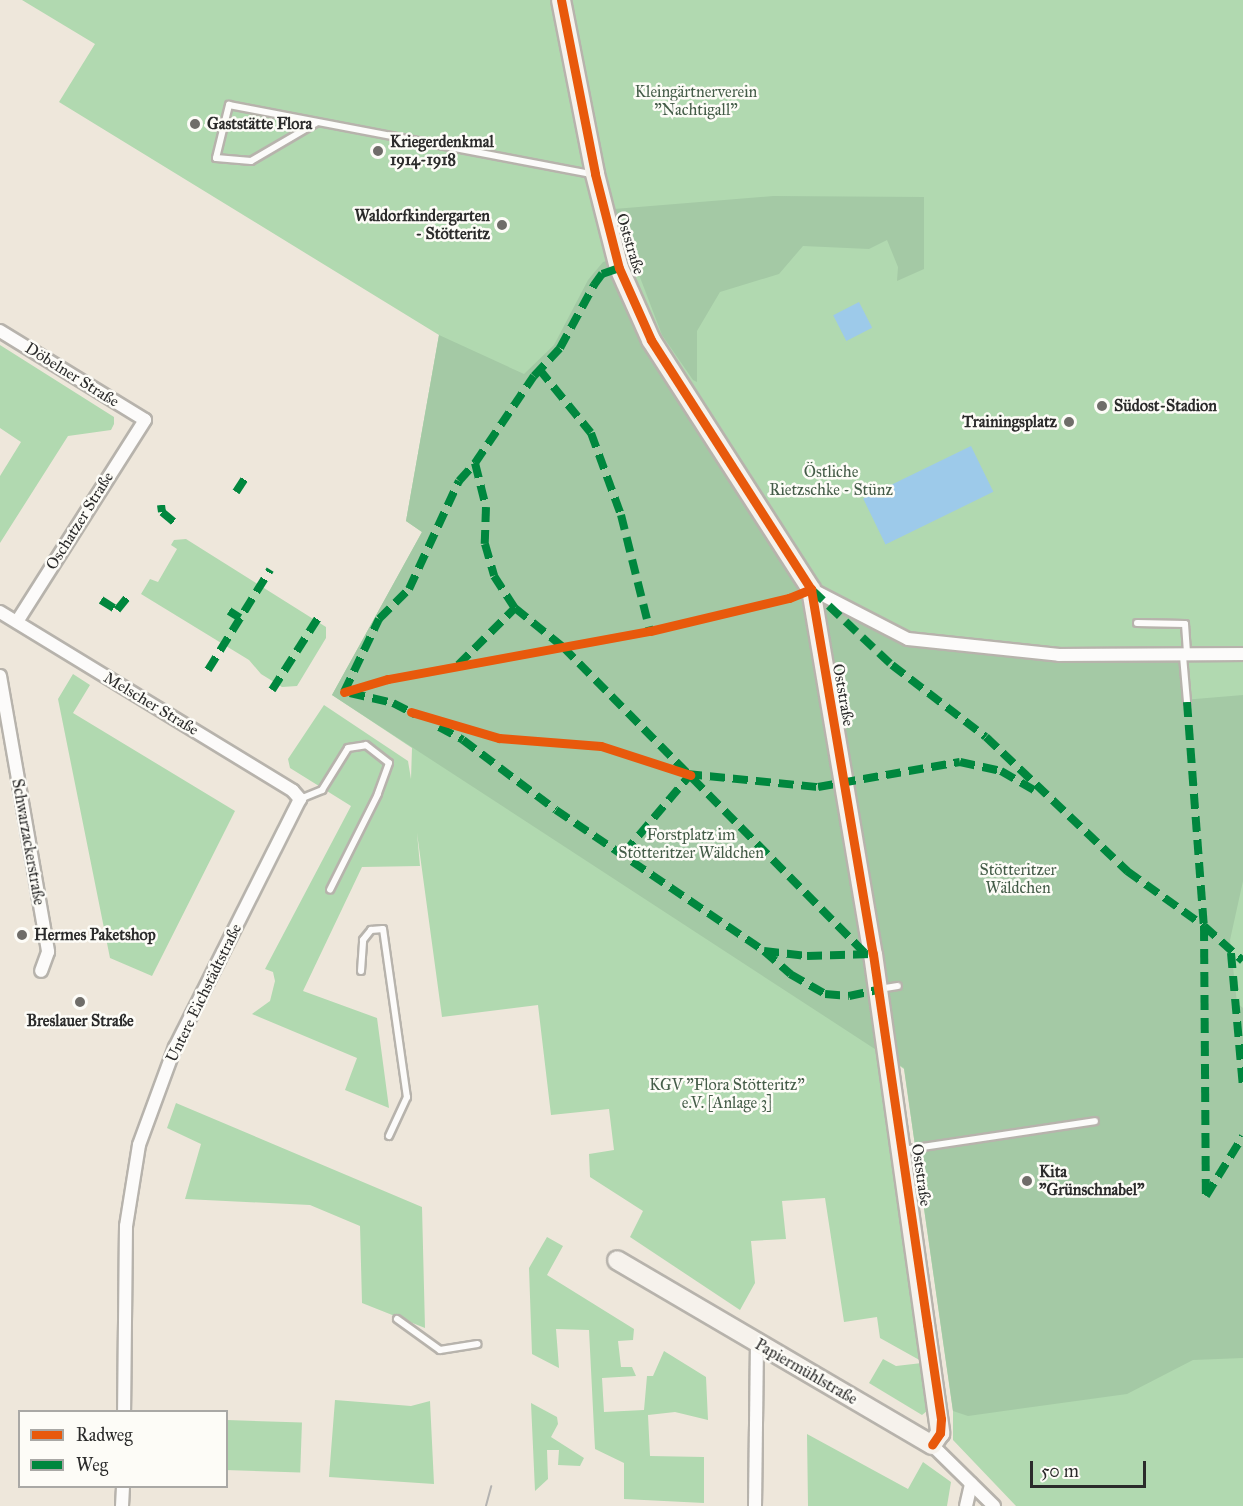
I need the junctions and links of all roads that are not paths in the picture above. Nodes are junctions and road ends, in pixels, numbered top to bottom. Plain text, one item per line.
1 (561, 0) edge
2 (316, 123) junction
3 (594, 174) junction
4 (0, 331) edge
5 (145, 420) joint
6 (811, 589) junction
7 (0, 612) edge
8 (17, 622) junction
9 (1137, 623) dead end
10 (1243, 654) edge
11 (1185, 656) junction
12 (0, 676) edge
13 (1187, 702) dead end
14 (300, 799) junction
15 (330, 890) dead end
16 (41, 971) dead end
17 (361, 971) dead end
18 (898, 986) dead end
19 (878, 990) junction
20 (1095, 1121) dead end
21 (389, 1136) dead end
22 (902, 1150) junction
23 (617, 1260) dead end
24 (397, 1318) dead end
25 (478, 1344) dead end
26 (757, 1344) junction
27 (124, 1410) edge
28 (932, 1445) junction
29 (971, 1484) junction
30 (123, 1488) edge
31 (122, 1506) edge
32 (755, 1506) edge
33 (966, 1506) edge
34 (994, 1506) edge

1 - 3 street, Oststraße
2 - 2 lane
2 - 3 lane
3 - 6 street, Oststraße
4 - 5 street, Döbelner Straße
5 - 8 street, Oschatzer Straße
6 - 11 street
6 - 19 street, Oststraße
7 - 8 street, Melscher Straße
8 - 14 street, Melscher Straße
9 - 11 lane
10 - 11 street
11 - 13 lane
12 - 16 street, Schwarzackerstraße
14 - 15 lane
14 - 27 street, Untere Eichstädtstraße
17 - 21 lane
18 - 19 lane
19 - 22 street, Oststraße
20 - 22 lane
22 - 28 street, Oststraße
23 - 26 street, Papiermühlstraße
24 - 25 lane
26 - 28 street, Papiermühlstraße
26 - 32 street
28 - 29 street, Papiermühlstraße
29 - 33 street
29 - 34 street, Papiermühlstraße
30 - 31 street

